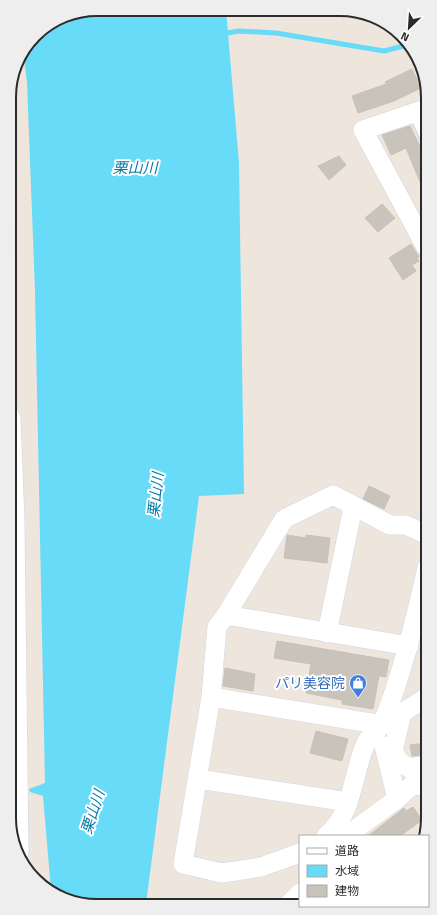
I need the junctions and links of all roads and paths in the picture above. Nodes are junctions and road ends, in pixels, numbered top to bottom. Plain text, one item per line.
1 (420, 111) edge
2 (421, 234) edge
3 (353, 507) junction
4 (421, 532) edge
5 (421, 593) edge
6 (16, 615) edge
7 (226, 615) junction
8 (327, 633) junction
9 (408, 646) junction
10 (211, 697) junction
11 (421, 701) edge
12 (402, 713) junction
13 (383, 725) junction
14 (421, 766) edge
15 (198, 779) junction
16 (421, 785) edge
17 (397, 799) junction
18 (348, 802) junction
19 (327, 835) edge
20 (350, 835) edge
21 (19, 838) edge
22 (299, 853) edge

1 - 2 street
3 - 4 street
3 - 7 street
3 - 8 street
5 - 9 street
6 - 21 street
7 - 8 street
7 - 10 street
8 - 9 street
9 - 13 street
10 - 13 street
10 - 15 street
11 - 12 street
12 - 13 street
12 - 14 street
13 - 17 street
13 - 18 street
15 - 18 street
15 - 22 street
16 - 17 street
17 - 20 street
18 - 19 street

